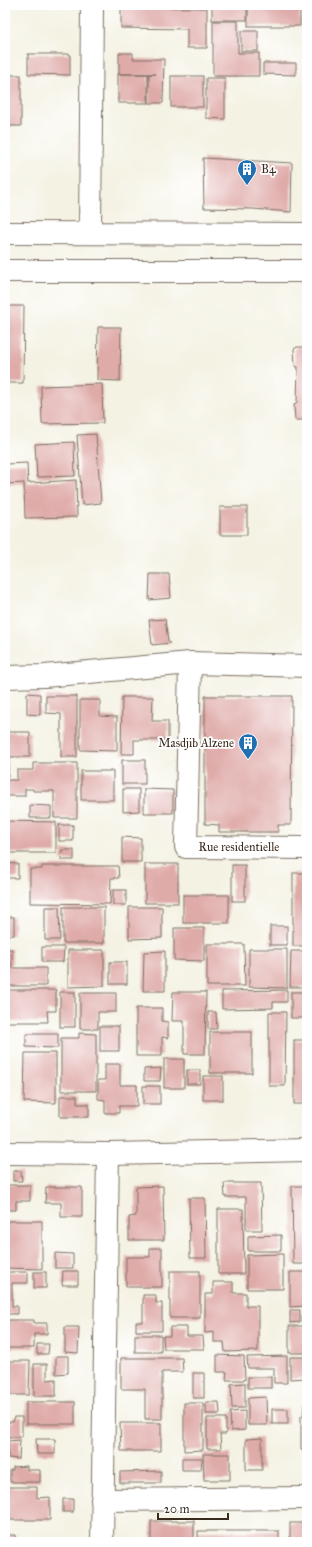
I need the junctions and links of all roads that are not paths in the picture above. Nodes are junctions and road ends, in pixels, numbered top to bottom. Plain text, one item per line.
1 (92, 5) edge
2 (90, 232) junction
3 (5, 233) edge
4 (307, 234) edge
5 (5, 271) edge
6 (307, 271) edge
7 (190, 663) junction
8 (307, 666) edge
9 (5, 677) edge
10 (307, 848) edge
11 (307, 1150) edge
12 (5, 1153) edge
13 (108, 1154) junction
14 (307, 1498) edge
15 (102, 1500) junction
16 (102, 1542) edge

1 - 2 street
2 - 3 street
2 - 4 street
5 - 6 street
7 - 8 street
7 - 9 street
7 - 10 street, Rue residentielle
11 - 13 street
12 - 13 street
13 - 15 street
14 - 15 street
15 - 16 street

